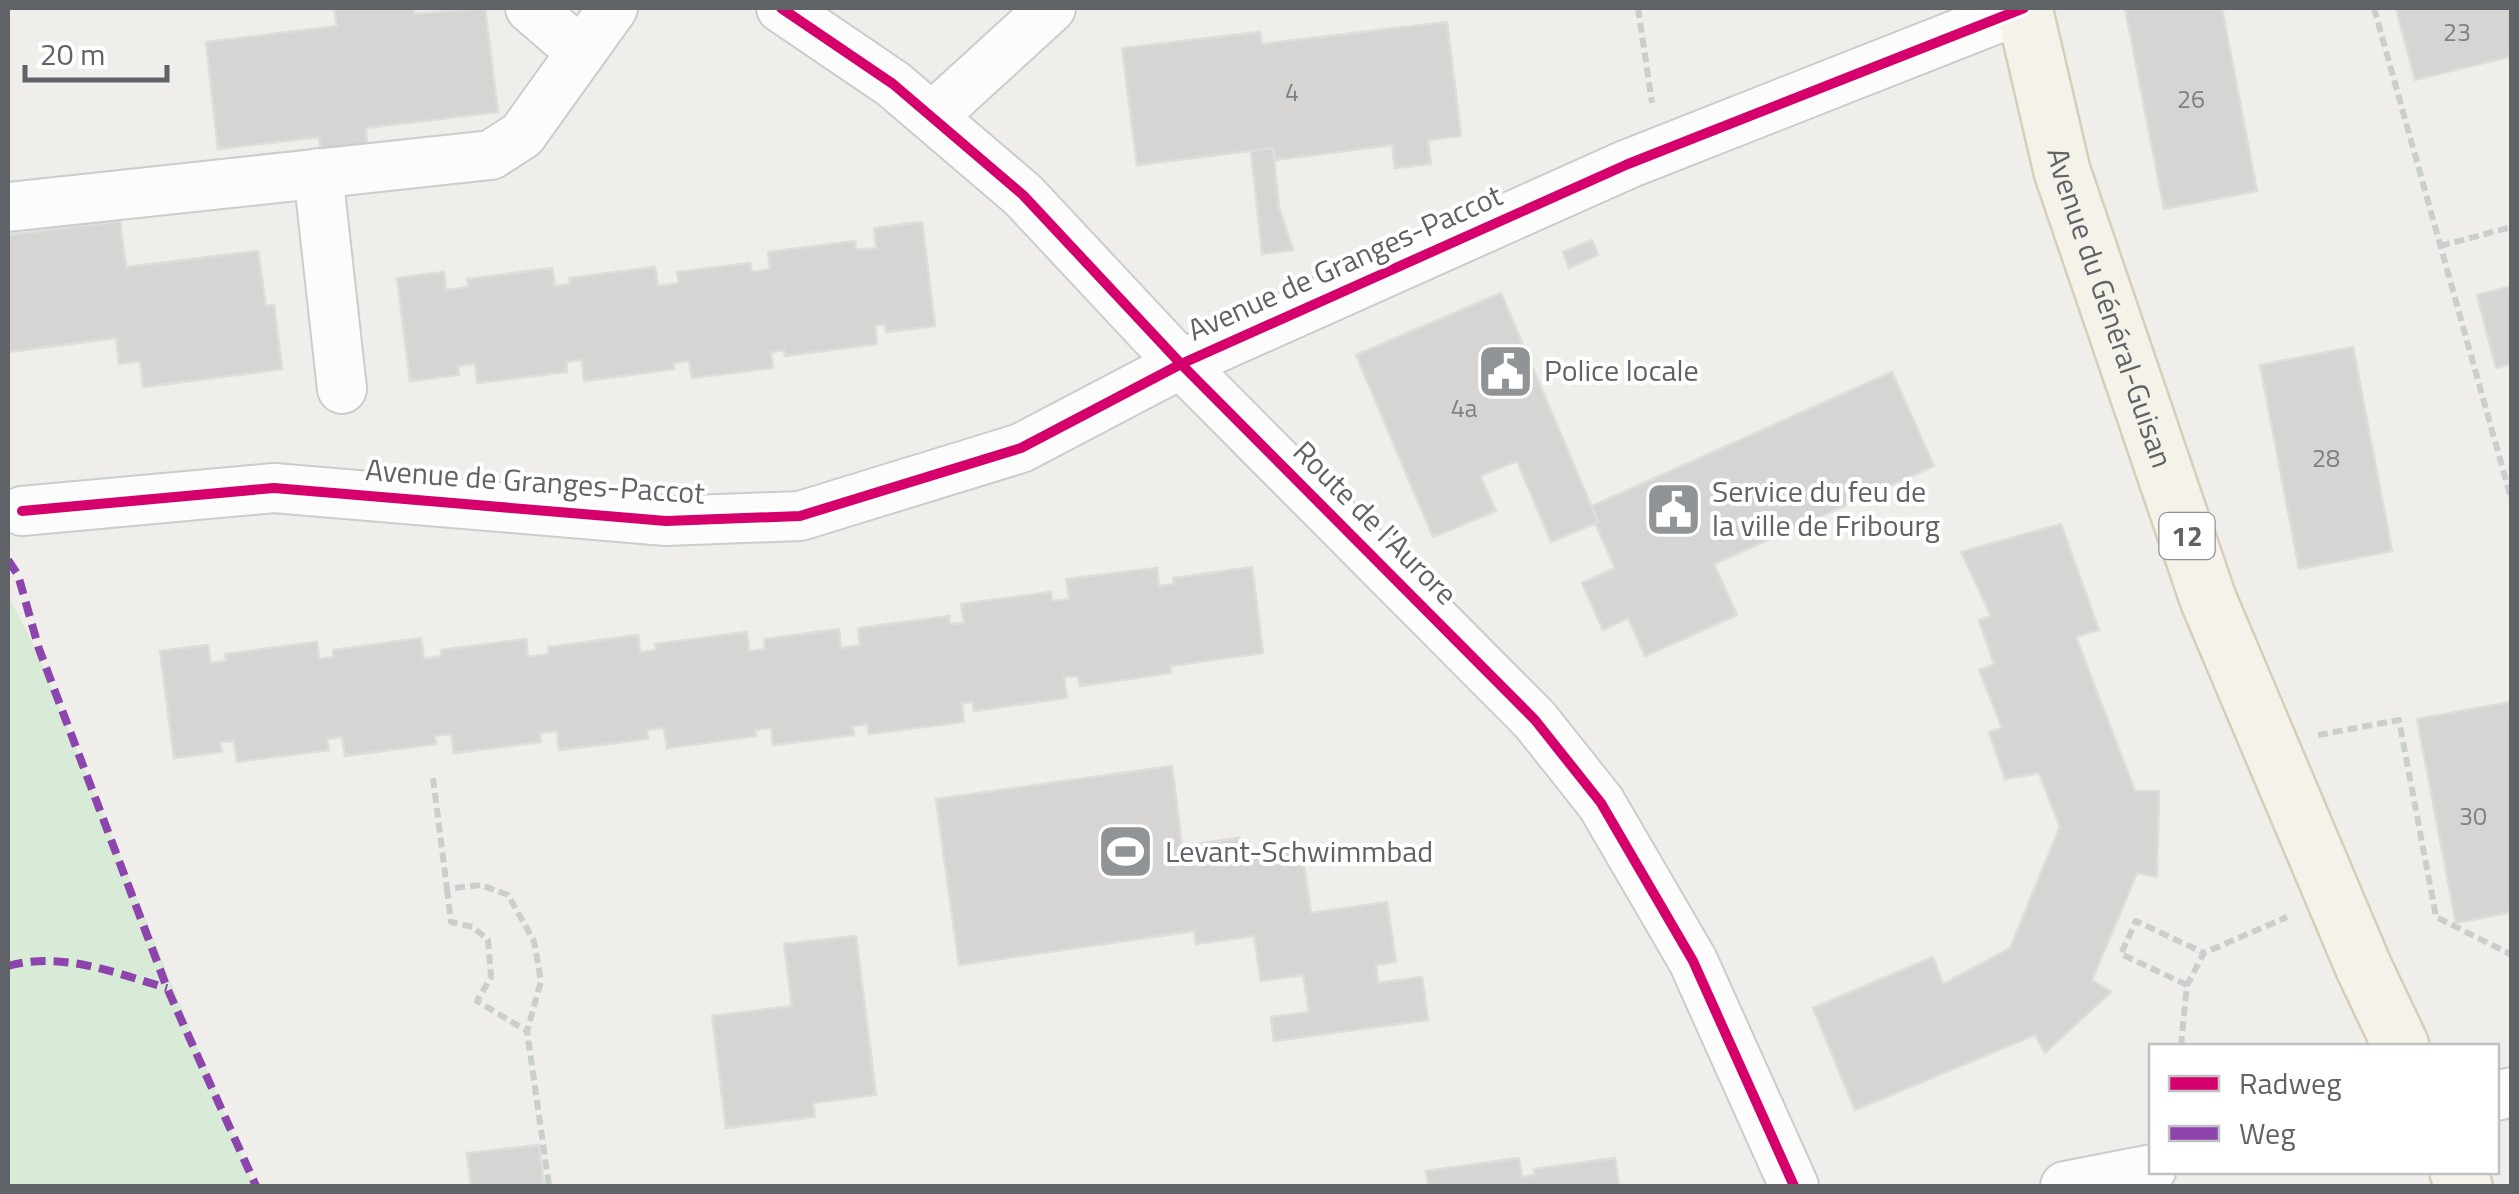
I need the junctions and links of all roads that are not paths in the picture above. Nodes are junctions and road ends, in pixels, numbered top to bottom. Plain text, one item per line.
1 (530, 8) edge
2 (613, 8) edge
3 (781, 8) edge
4 (1051, 8) edge
5 (2024, 8) edge
6 (580, 52) junction
7 (933, 116) junction
8 (318, 173) junction
9 (8, 207) edge
10 (1181, 364) junction
11 (342, 390) dead end
12 (22, 511) dead end
13 (2400, 1044) edge
14 (2149, 1169) edge
15 (1794, 1186) edge
16 (2066, 1186) edge

1 - 6 street
2 - 6 street
3 - 7 street, Route de l'Aurore
4 - 7 street
5 - 10 street, Avenue de Granges-Paccot
5 - 13 main road, Avenue du Général-Guisan / 12
6 - 8 street
7 - 10 street, Route de l'Aurore
8 - 9 street
8 - 11 street
10 - 12 street, Avenue de Granges-Paccot
10 - 15 street, Route de l'Aurore
14 - 16 street

